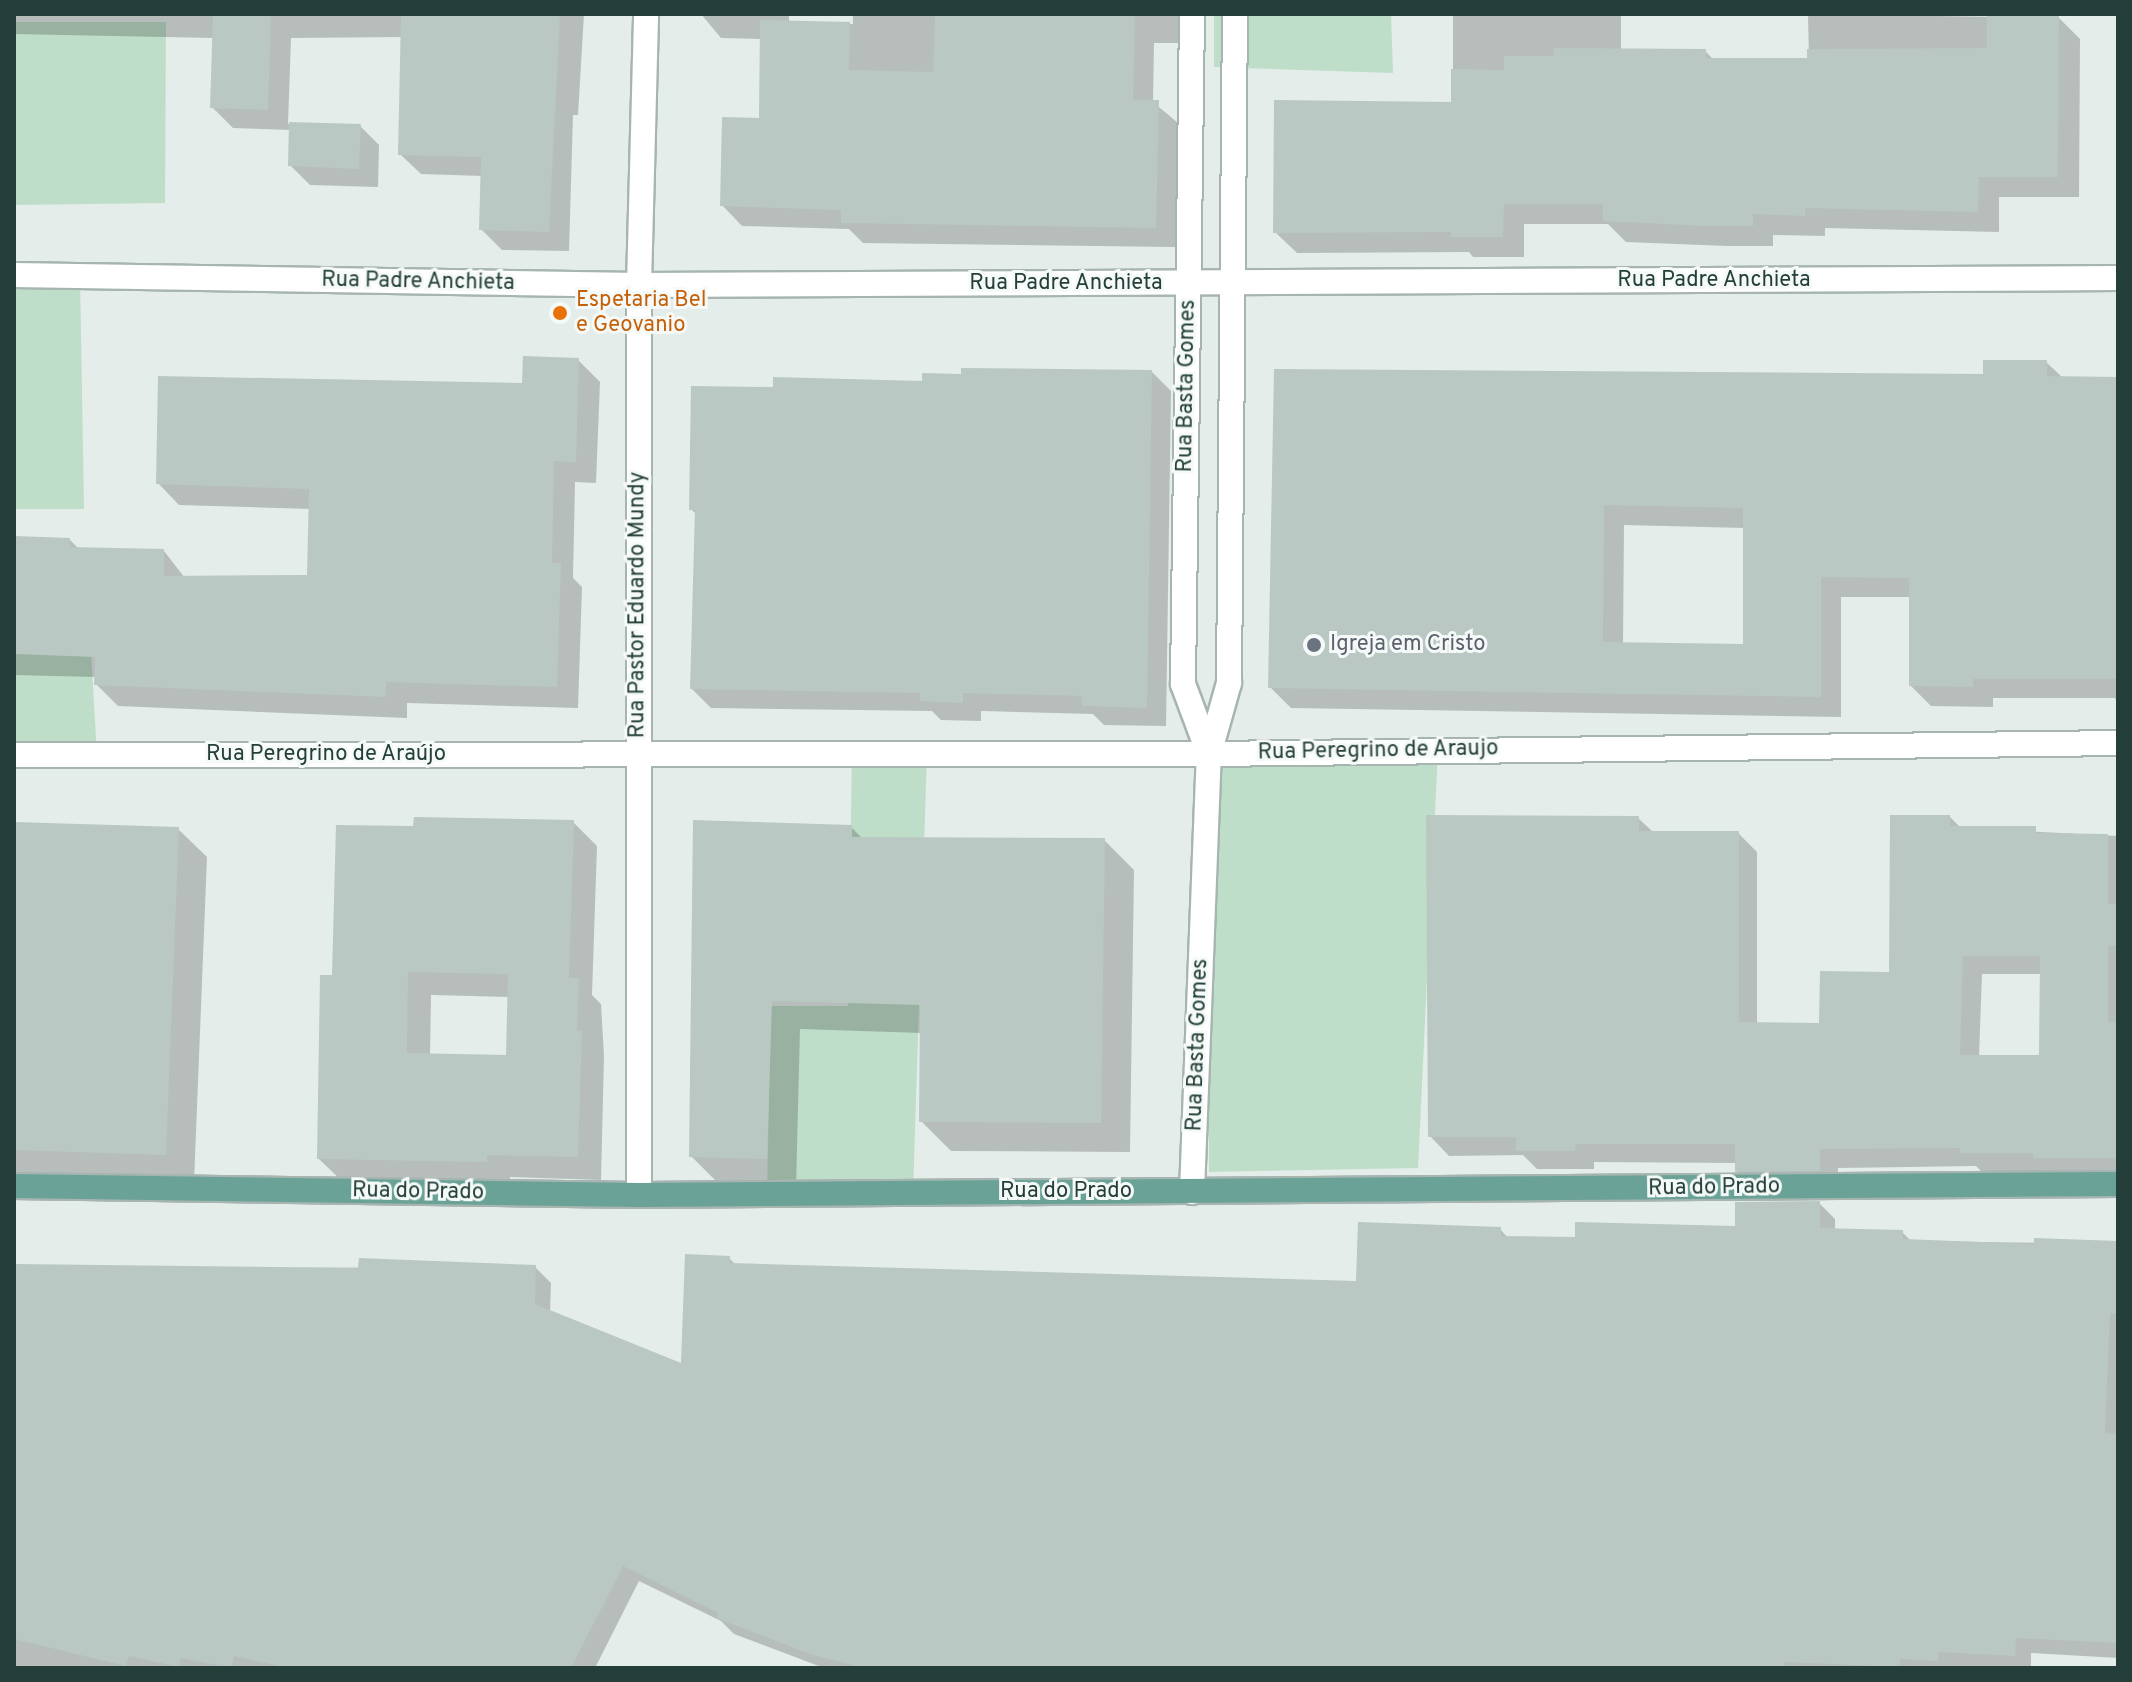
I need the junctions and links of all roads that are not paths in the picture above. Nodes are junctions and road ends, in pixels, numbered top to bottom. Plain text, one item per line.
1 (646, 14) edge
2 (1192, 14) edge
3 (1235, 14) edge
4 (14, 275) edge
5 (2118, 278) edge
6 (1188, 284) junction
7 (639, 285) junction
8 (1232, 285) junction
9 (2118, 743) edge
10 (637, 753) junction
11 (1209, 754) junction
12 (14, 755) edge
13 (2118, 1184) edge
14 (14, 1186) edge
15 (1192, 1192) junction
16 (639, 1195) junction

1 - 7 street, Rua Pastor Eduardo Mundy
2 - 6 street, Rua Basta Gomes
3 - 8 street, Rua Basta Gomes
4 - 7 street, Rua Padre Anchieta
5 - 8 street, Rua Padre Anchieta
6 - 7 street, Rua Padre Anchieta
6 - 8 street, Rua Padre Anchieta
6 - 11 street, Rua Basta Gomes
7 - 10 street, Rua Pastor Eduardo Mundy
8 - 11 street, Rua Basta Gomes
9 - 11 street, Rua Peregrino de Araujo
10 - 11 street, Rua Peregrino de Araujo
10 - 12 street, Rua Peregrino de Araújo
10 - 16 street, Rua Pastor Eduardo Mundy
11 - 15 street, Rua Basta Gomes
13 - 15 main road, Rua do Prado
14 - 16 main road, Rua do Prado
15 - 16 main road, Rua do Prado

